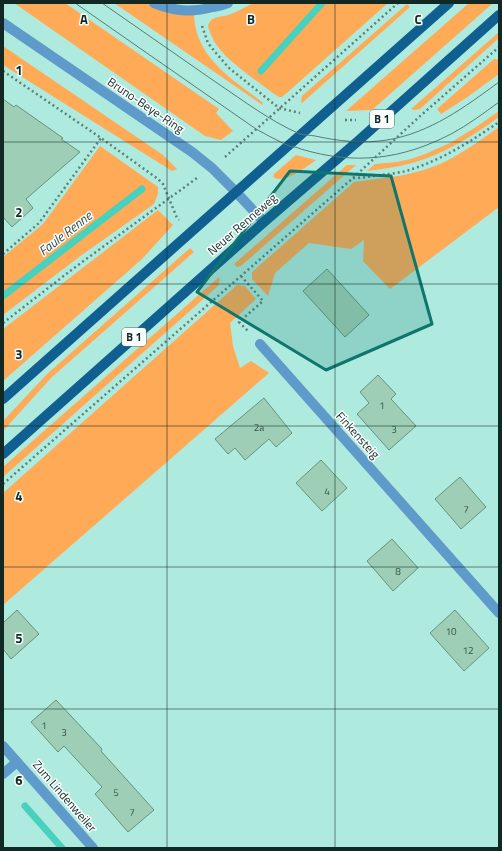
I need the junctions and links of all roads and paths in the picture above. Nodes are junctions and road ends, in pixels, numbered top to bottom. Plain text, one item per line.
1 (154, 3) edge
2 (228, 3) edge
3 (398, 3) edge
4 (449, 3) edge
5 (499, 15) edge
6 (3, 23) edge
7 (202, 25) dead end
8 (499, 48) edge
9 (3, 72) edge
10 (279, 108) junction
11 (297, 112) dead end
12 (499, 122) edge
13 (101, 138) junction
14 (236, 147) dead end
15 (353, 178) junction
16 (182, 189) dead end
17 (236, 192) junction
18 (169, 198) junction
19 (177, 218) dead end
20 (264, 222) junction
21 (3, 254) edge
22 (241, 276) junction
23 (3, 322) edge
24 (260, 344) joint
25 (3, 399) edge
26 (3, 454) edge
27 (3, 484) edge
28 (499, 613) edge
29 (3, 746) edge
30 (18, 762) junction
31 (3, 774) edge
32 (93, 848) edge

1 - 2 street
3 - 10 path
4 - 17 main road
5 - 20 main road, Neuer Renneweg / B 1
6 - 17 street, Bruno-Beye-Ring
7 - 10 path
8 - 15 path
9 - 13 path
10 - 11 path
10 - 14 path
12 - 15 path
13 - 18 path
13 - 21 path
15 - 22 path
16 - 18 path
17 - 20 street, Bruno-Beye-Ring
17 - 25 main road
18 - 19 path
18 - 23 path
20 - 26 main road, Neuer Renneweg / B 1
22 - 24 path
22 - 27 path
24 - 28 street, Finkensteig
29 - 30 street, Zum Lindenweiler
30 - 31 street, Zum Lindenweiler
30 - 32 street, Zum Lindenweiler

